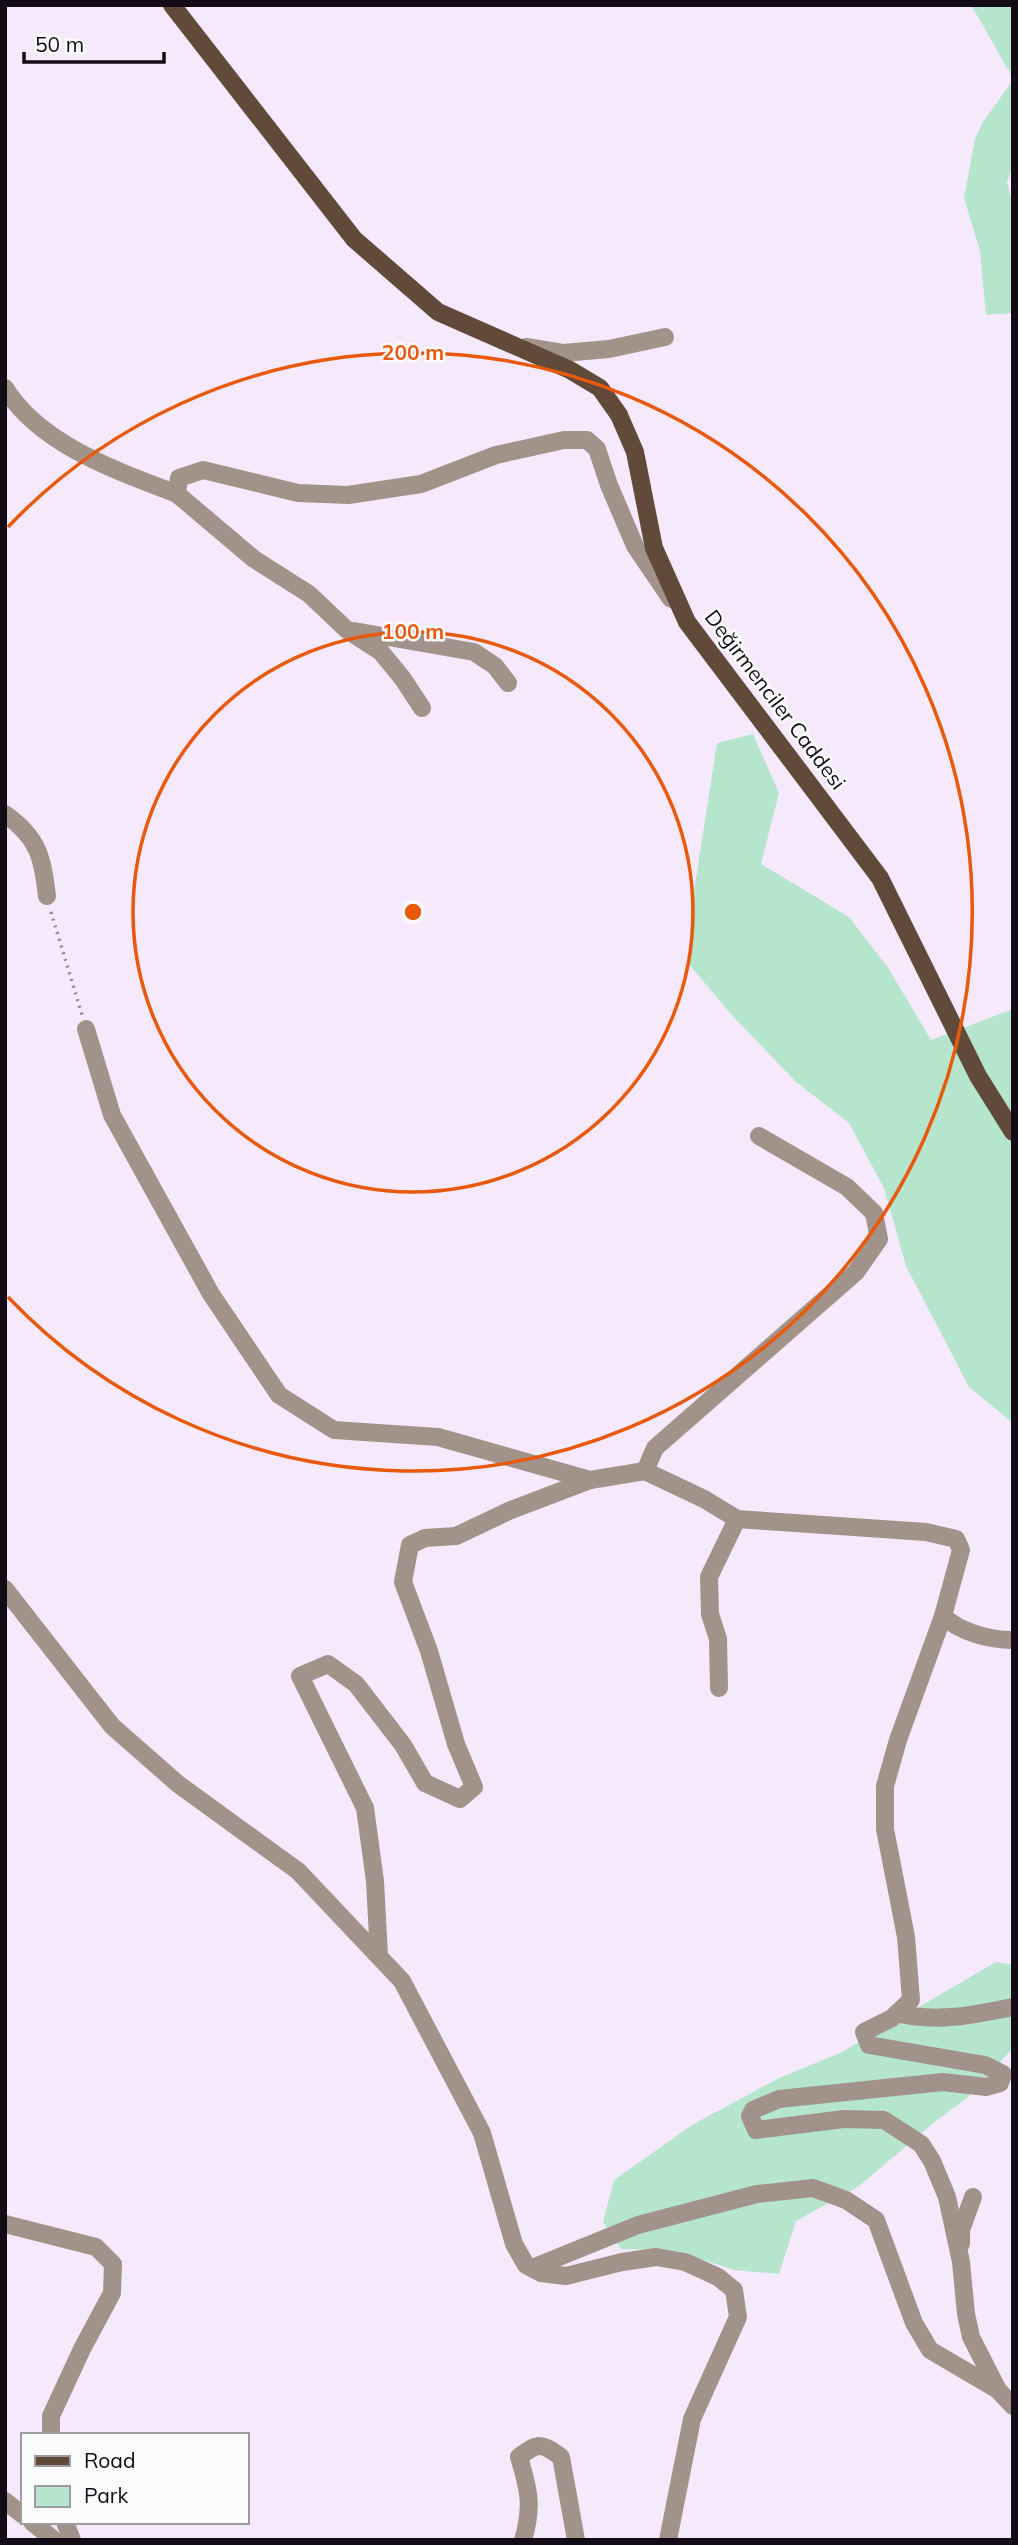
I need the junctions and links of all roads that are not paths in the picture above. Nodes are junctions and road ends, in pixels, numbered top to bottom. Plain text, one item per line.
1 (172, 5) edge
2 (666, 337) dead end
3 (515, 346) junction
4 (5, 388) edge
5 (177, 494) junction
6 (687, 622) junction
7 (347, 630) junction
8 (508, 683) dead end
9 (422, 708) dead end
10 (5, 814) edge
11 (47, 896) road end
12 (86, 1029) road end
13 (1013, 1132) edge
14 (760, 1136) dead end
15 (645, 1471) junction
16 (590, 1480) junction
17 (737, 1519) junction
18 (5, 1589) edge
19 (943, 1616) junction
20 (1013, 1640) edge
21 (719, 1688) dead end
22 (379, 1956) junction
23 (1013, 2007) edge
24 (897, 2013) junction
25 (973, 2197) dead end
26 (5, 2224) edge
27 (961, 2262) junction
28 (532, 2268) junction
29 (998, 2390) junction
30 (1013, 2406) edge
31 (51, 2433) edge
32 (5, 2501) edge
33 (21, 2513) edge
34 (34, 2524) edge
35 (54, 2540) edge
36 (523, 2540) edge
37 (576, 2540) edge
38 (668, 2540) edge

1 - 3 main road, Değirmenciler Caddesi
2 - 3 street
3 - 6 main road, Değirmenciler Caddesi
4 - 5 street
5 - 6 street
5 - 7 street
6 - 13 main road, Değirmenciler Caddesi
7 - 8 street
7 - 9 street
10 - 11 street
12 - 16 street
14 - 15 street
15 - 16 street
15 - 17 street
16 - 22 street
17 - 19 street
17 - 21 street
18 - 22 street
19 - 20 street
19 - 24 street
22 - 28 street
23 - 24 street
24 - 27 street
25 - 27 street
26 - 31 street
27 - 29 street
28 - 29 street
28 - 38 street
29 - 30 street
32 - 33 street
34 - 35 street
36 - 37 street

